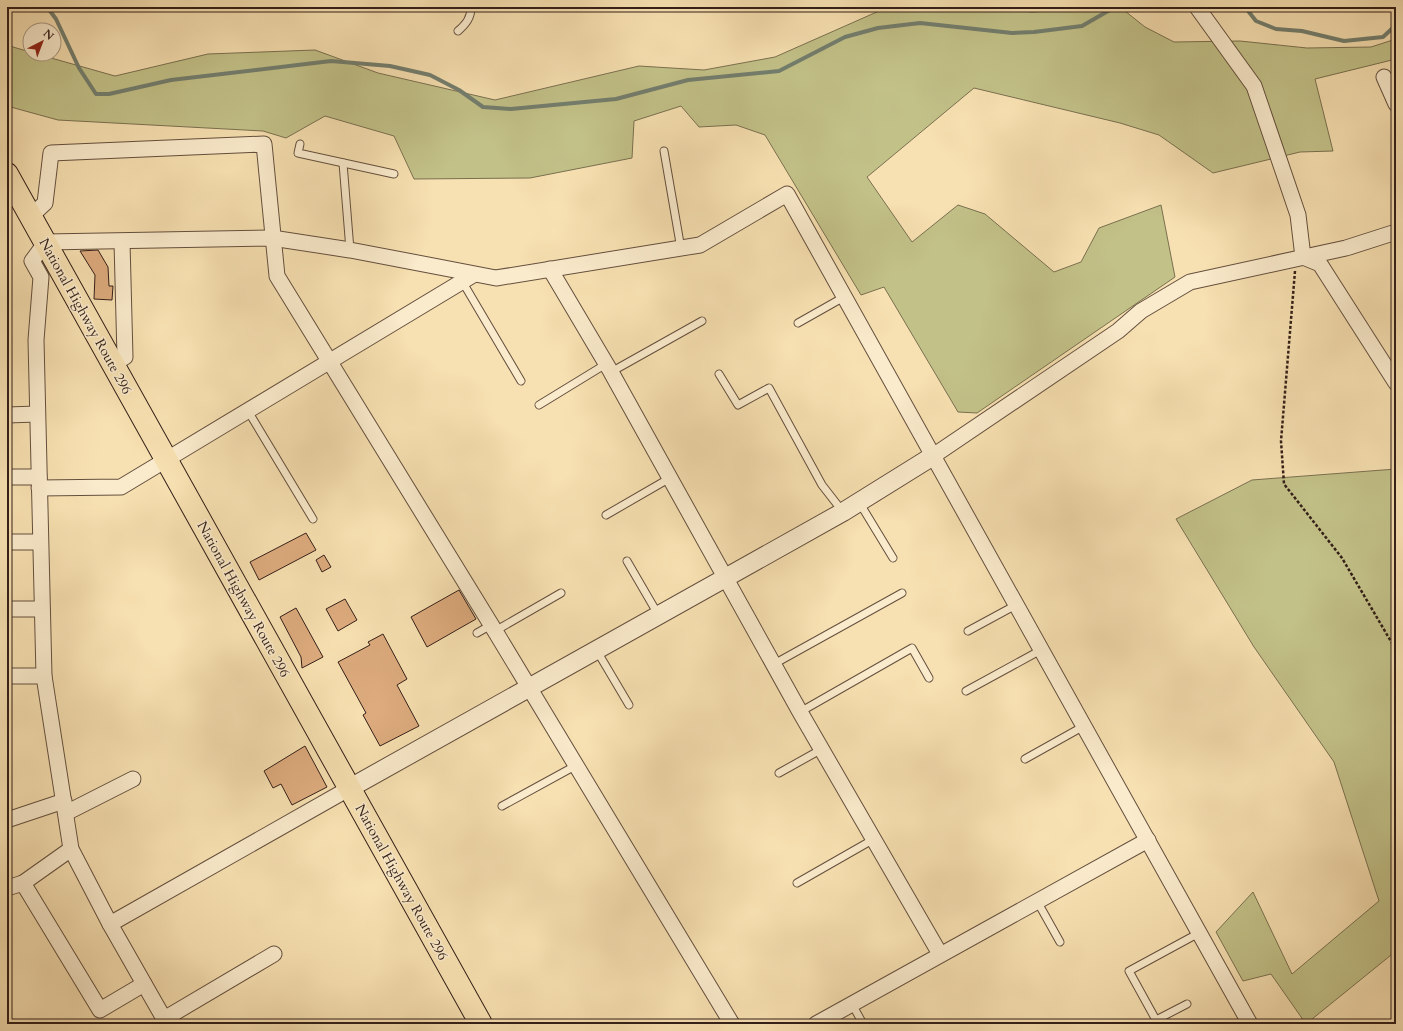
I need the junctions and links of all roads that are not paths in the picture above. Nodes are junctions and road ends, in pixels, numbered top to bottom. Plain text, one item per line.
1 (471, 7) edge
2 (1197, 7) edge
3 (458, 31) dead end
4 (1384, 77) dead end
5 (1396, 104) edge
6 (300, 144) dead end
7 (664, 151) dead end
8 (344, 163) junction
9 (7, 174) edge
10 (394, 174) dead end
11 (31, 216) junction
12 (1396, 232) edge
13 (272, 238) junction
14 (46, 242) junction
15 (122, 242) junction
16 (681, 249) junction
17 (350, 250) junction
18 (1303, 257) junction
19 (550, 269) junction
20 (467, 278) junction
21 (844, 297) junction
22 (702, 321) dead end
23 (798, 323) dead end
24 (329, 361) junction
25 (113, 364) junction
26 (609, 368) junction
27 (719, 374) dead end
28 (521, 381) dead end
29 (1396, 383) edge
30 (539, 405) dead end
31 (248, 410) junction
32 (37, 414) junction
33 (7, 415) edge
34 (933, 456) junction
35 (166, 459) junction
36 (7, 477) edge
37 (670, 478) junction
38 (39, 483) junction
39 (859, 502) junction
40 (843, 512) junction
41 (606, 516) dead end
42 (313, 519) dead end
43 (7, 542) edge
44 (40, 542) junction
45 (893, 558) dead end
46 (627, 561) dead end
47 (727, 578) junction
48 (561, 593) dead end
49 (902, 593) dead end
50 (1016, 605) junction
51 (7, 609) edge
52 (42, 609) junction
53 (659, 616) junction
54 (493, 628) junction
55 (968, 630) dead end
56 (477, 633) dead end
57 (1041, 650) junction
58 (597, 651) junction
59 (774, 664) junction
60 (7, 676) edge
61 (44, 676) junction
62 (929, 678) dead end
63 (530, 688) junction
64 (966, 691) dead end
65 (629, 706) dead end
66 (800, 712) junction
67 (1084, 726) junction
68 (822, 749) junction
69 (1025, 759) dead end
70 (575, 766) junction
71 (779, 773) dead end
72 (133, 779) dead end
73 (350, 788) junction
74 (502, 806) dead end
75 (65, 807) junction
76 (7, 820) edge
77 (874, 839) junction
78 (1148, 840) junction
79 (71, 849) junction
80 (23, 883) junction
81 (797, 883) dead end
82 (7, 888) edge
83 (1037, 901) junction
84 (110, 924) junction
85 (1200, 933) junction
86 (1060, 942) dead end
87 (274, 954) dead end
88 (940, 954) junction
89 (144, 984) junction
90 (852, 1004) junction
91 (1188, 1004) dead end
92 (166, 1022) edge
93 (481, 1024) edge
94 (732, 1024) edge
95 (816, 1024) edge
96 (863, 1024) edge
97 (1250, 1024) edge

1 - 3 lane
2 - 18 street
4 - 5 street
6 - 8 lane
7 - 16 lane
8 - 10 lane
8 - 17 lane
9 - 11 highway, National Highway Route 296
11 - 13 street
11 - 14 highway, National Highway Route 296
12 - 18 street
13 - 15 street
13 - 17 street
13 - 24 street
14 - 15 street
14 - 25 highway, National Highway Route 296
14 - 32 street
15 - 25 street
16 - 19 street
16 - 21 street
17 - 20 street
18 - 29 street
18 - 34 street
19 - 20 street
19 - 26 street
20 - 24 street
20 - 28 lane
21 - 23 lane
21 - 34 street
22 - 26 lane
24 - 31 street
24 - 54 street
25 - 35 highway, National Highway Route 296
26 - 30 lane
26 - 37 street
27 - 40 lane
31 - 35 street
31 - 42 lane
32 - 33 street
32 - 38 street
34 - 39 street
34 - 50 street
35 - 38 street
35 - 73 highway, National Highway Route 296
36 - 38 street
37 - 41 lane
37 - 47 street
38 - 44 street
39 - 40 street
39 - 45 lane
40 - 47 street
43 - 44 street
44 - 52 street
46 - 53 lane
47 - 53 street
47 - 59 street
48 - 54 lane
49 - 59 lane
50 - 55 lane
50 - 57 street
51 - 52 street
52 - 61 street
53 - 58 street
54 - 56 lane
54 - 63 street
57 - 64 lane
57 - 67 street
58 - 63 street
58 - 65 lane
59 - 66 street
60 - 61 street
61 - 75 street
62 - 66 lane
63 - 70 street
63 - 73 street
66 - 68 street
67 - 69 lane
67 - 78 street
68 - 71 lane
68 - 77 street
70 - 74 lane
70 - 94 street
72 - 75 street
73 - 84 street
73 - 93 highway, National Highway Route 296
75 - 76 street
75 - 79 street
77 - 81 lane
77 - 88 street
78 - 83 street
78 - 85 street
79 - 80 street
79 - 84 street
80 - 82 street
80 - 89 street
83 - 86 lane
83 - 88 street
84 - 89 street
85 - 91 lane
85 - 97 street
87 - 92 street
88 - 90 street
89 - 92 street
90 - 95 street
90 - 96 lane

